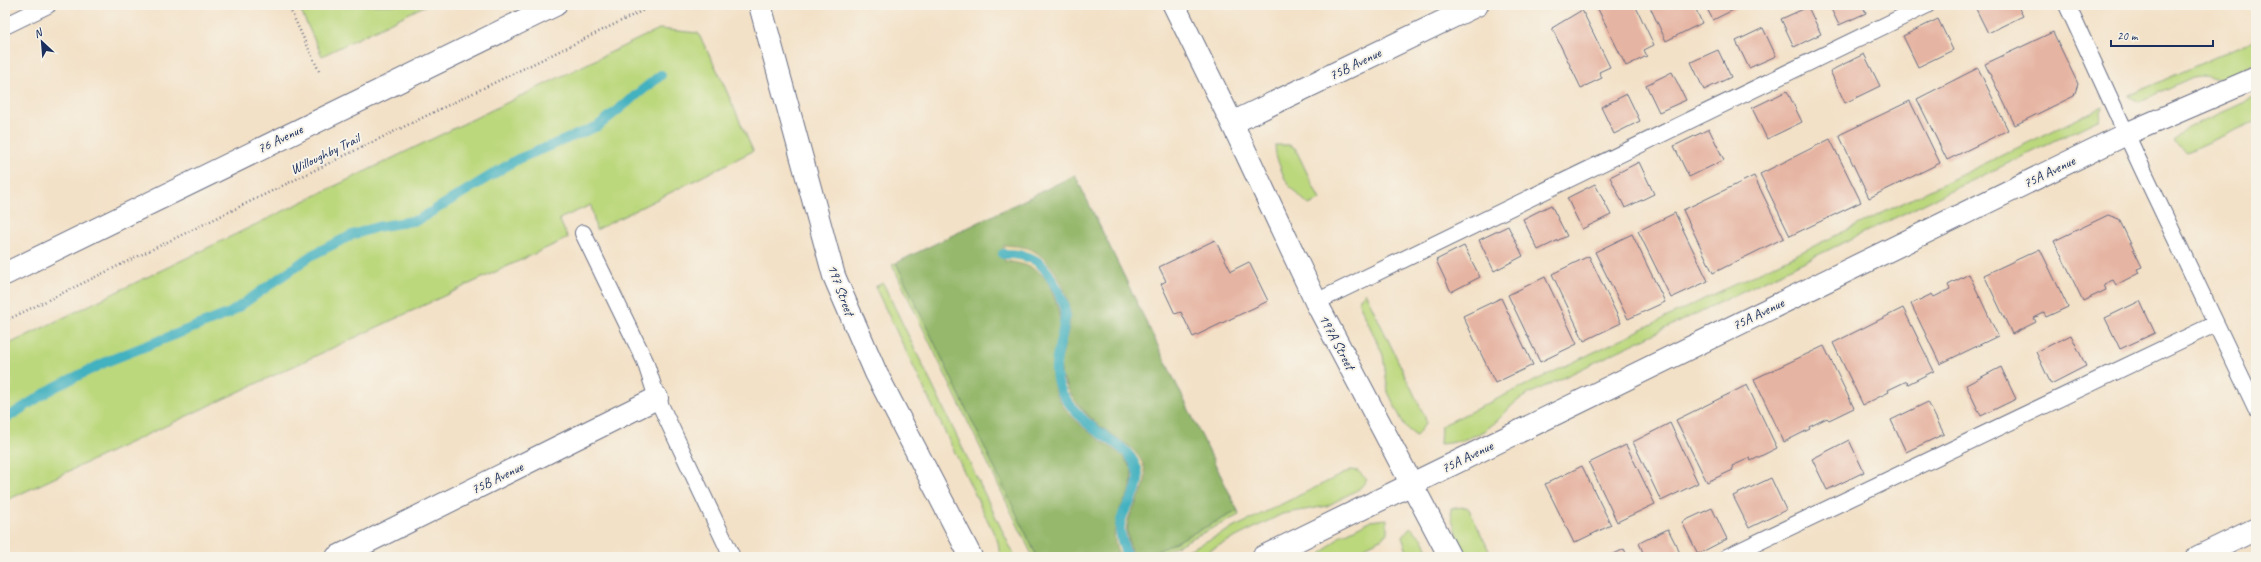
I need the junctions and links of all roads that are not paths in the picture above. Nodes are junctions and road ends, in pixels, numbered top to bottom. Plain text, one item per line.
1 (48, 5) edge
2 (760, 5) edge
3 (1174, 5) edge
4 (1477, 5) edge
5 (1927, 5) edge
6 (2067, 5) edge
7 (545, 7) edge
8 (5, 26) edge
9 (2256, 78) edge
10 (1232, 123) junction
11 (2126, 134) junction
12 (583, 233) dead end
13 (5, 274) edge
14 (1316, 302) junction
15 (2215, 324) junction
16 (657, 398) junction
17 (2256, 408) edge
18 (1413, 483) junction
19 (2256, 529) edge
20 (337, 557) edge
21 (732, 557) edge
22 (971, 557) edge
23 (1263, 557) edge
24 (1450, 557) edge
25 (1727, 557) edge
26 (2198, 557) edge

1 - 8 lane
2 - 22 street, 197 Street
3 - 10 street, 197A Street
4 - 10 street, 75B Avenue
5 - 14 lane
6 - 11 lane
7 - 13 street, 76 Avenue
9 - 11 street, 75A Avenue
10 - 14 street, 197A Street
11 - 15 lane
11 - 18 street, 75A Avenue
12 - 16 lane
14 - 18 street, 197A Street
15 - 17 lane
15 - 25 lane
16 - 20 street, 75B Avenue
16 - 21 lane
18 - 23 street, 75A Avenue
18 - 24 street, 197A Street
19 - 26 street

